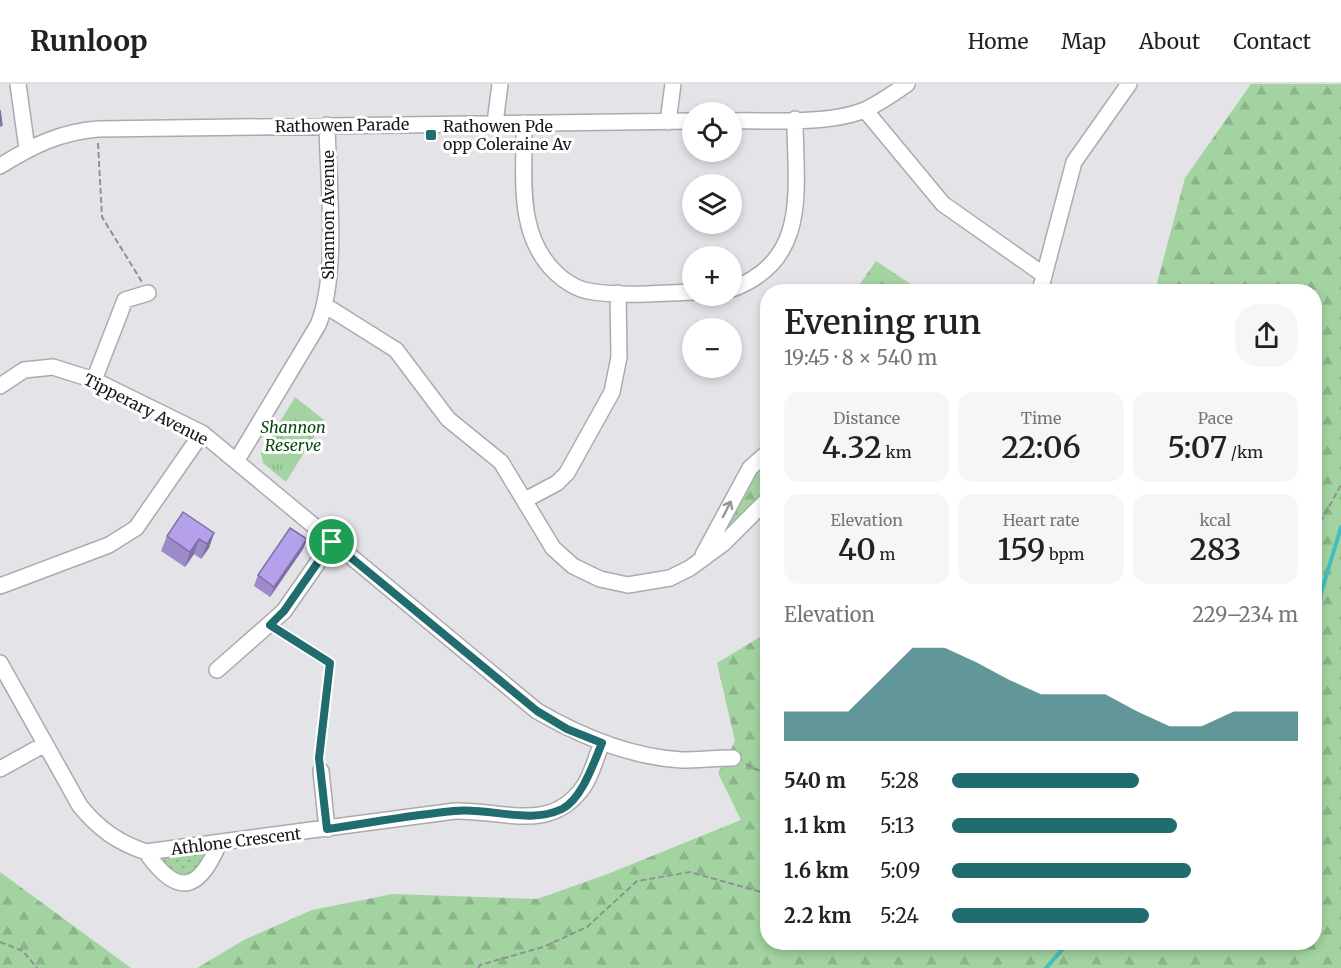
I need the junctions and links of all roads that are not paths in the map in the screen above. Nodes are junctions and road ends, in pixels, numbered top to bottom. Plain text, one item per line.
1 (18, 84) edge
2 (501, 84) edge
3 (673, 84) edge
4 (907, 84) edge
5 (1129, 84) edge
6 (865, 110) junction
7 (795, 119) junction
8 (742, 121) edge
9 (668, 122) junction
10 (682, 122) edge
11 (495, 123) junction
12 (524, 123) junction
13 (327, 125) junction
14 (27, 149) junction
15 (0, 166) edge
16 (1044, 275) junction
17 (1042, 284) edge
18 (742, 285) edge
19 (682, 292) edge
20 (148, 293) road end
21 (618, 293) junction
22 (326, 306) junction
23 (94, 380) junction
24 (0, 386) edge
25 (202, 433) junction
26 (760, 459) edge
27 (237, 460) junction
28 (525, 500) junction
29 (760, 507) edge
30 (332, 542) junction
31 (700, 561) junction
32 (0, 586) edge
33 (0, 663) edge
34 (218, 670) dead end
35 (602, 743) junction
36 (45, 744) junction
37 (733, 758) road end
38 (0, 769) edge
39 (321, 771) road end
40 (327, 829) junction
41 (219, 843) junction
42 (146, 852) junction

1 - 14 street
2 - 11 street
3 - 9 street
4 - 6 street
5 - 16 street
6 - 7 street
6 - 16 street
7 - 8 street
7 - 18 street
9 - 10 street, Rathowen Parade
9 - 12 street, Rathowen Parade
11 - 12 street, Rathowen Parade
11 - 13 street, Rathowen Parade
12 - 21 street
13 - 14 street, Rathowen Parade
13 - 22 street, Shannon Avenue
14 - 15 street, Rathowen Parade
16 - 17 street
19 - 21 street
20 - 23 street
21 - 28 street
22 - 27 street, Shannon Avenue
22 - 28 street
23 - 24 street, Tipperary Avenue
23 - 25 street, Tipperary Avenue
25 - 27 street, Tipperary Avenue
25 - 32 street
31 -> 26 street
27 - 30 street, Tipperary Avenue
28 - 31 street
29 - 31 street
30 - 34 street
30 - 35 street, Tipperary Avenue
33 - 36 street, Athlone Crescent
35 - 37 street, Tipperary Avenue
35 - 40 street, Athlone Crescent
36 - 38 street
36 - 42 street, Athlone Crescent
39 - 40 street
40 - 41 street, Athlone Crescent
41 - 42 street, Athlone Crescent
41 - 42 street

